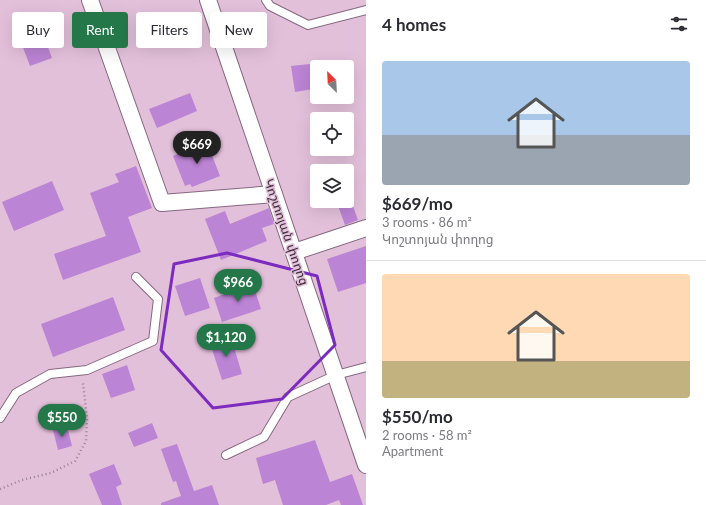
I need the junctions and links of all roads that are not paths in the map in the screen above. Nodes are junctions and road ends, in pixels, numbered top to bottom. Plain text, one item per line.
1 (90, 0) edge
2 (208, 0) edge
3 (266, 0) edge
4 (366, 10) edge
5 (274, 194) junction
6 (366, 228) edge
7 (294, 252) junction
8 (136, 277) dead end
9 (366, 367) edge
10 (336, 375) junction
11 (0, 418) edge
12 (226, 456) dead end
13 (366, 465) edge

1 - 5 street
2 - 5 street, Կոշտոյան փողոց
3 - 4 lane
5 - 7 street, Կոշտոյան փողոց
6 - 7 street
7 - 10 street, Կոշտոյան փողոց
8 - 11 lane
9 - 10 lane
10 - 12 lane
10 - 13 street, Կոշտոյան փողոց

